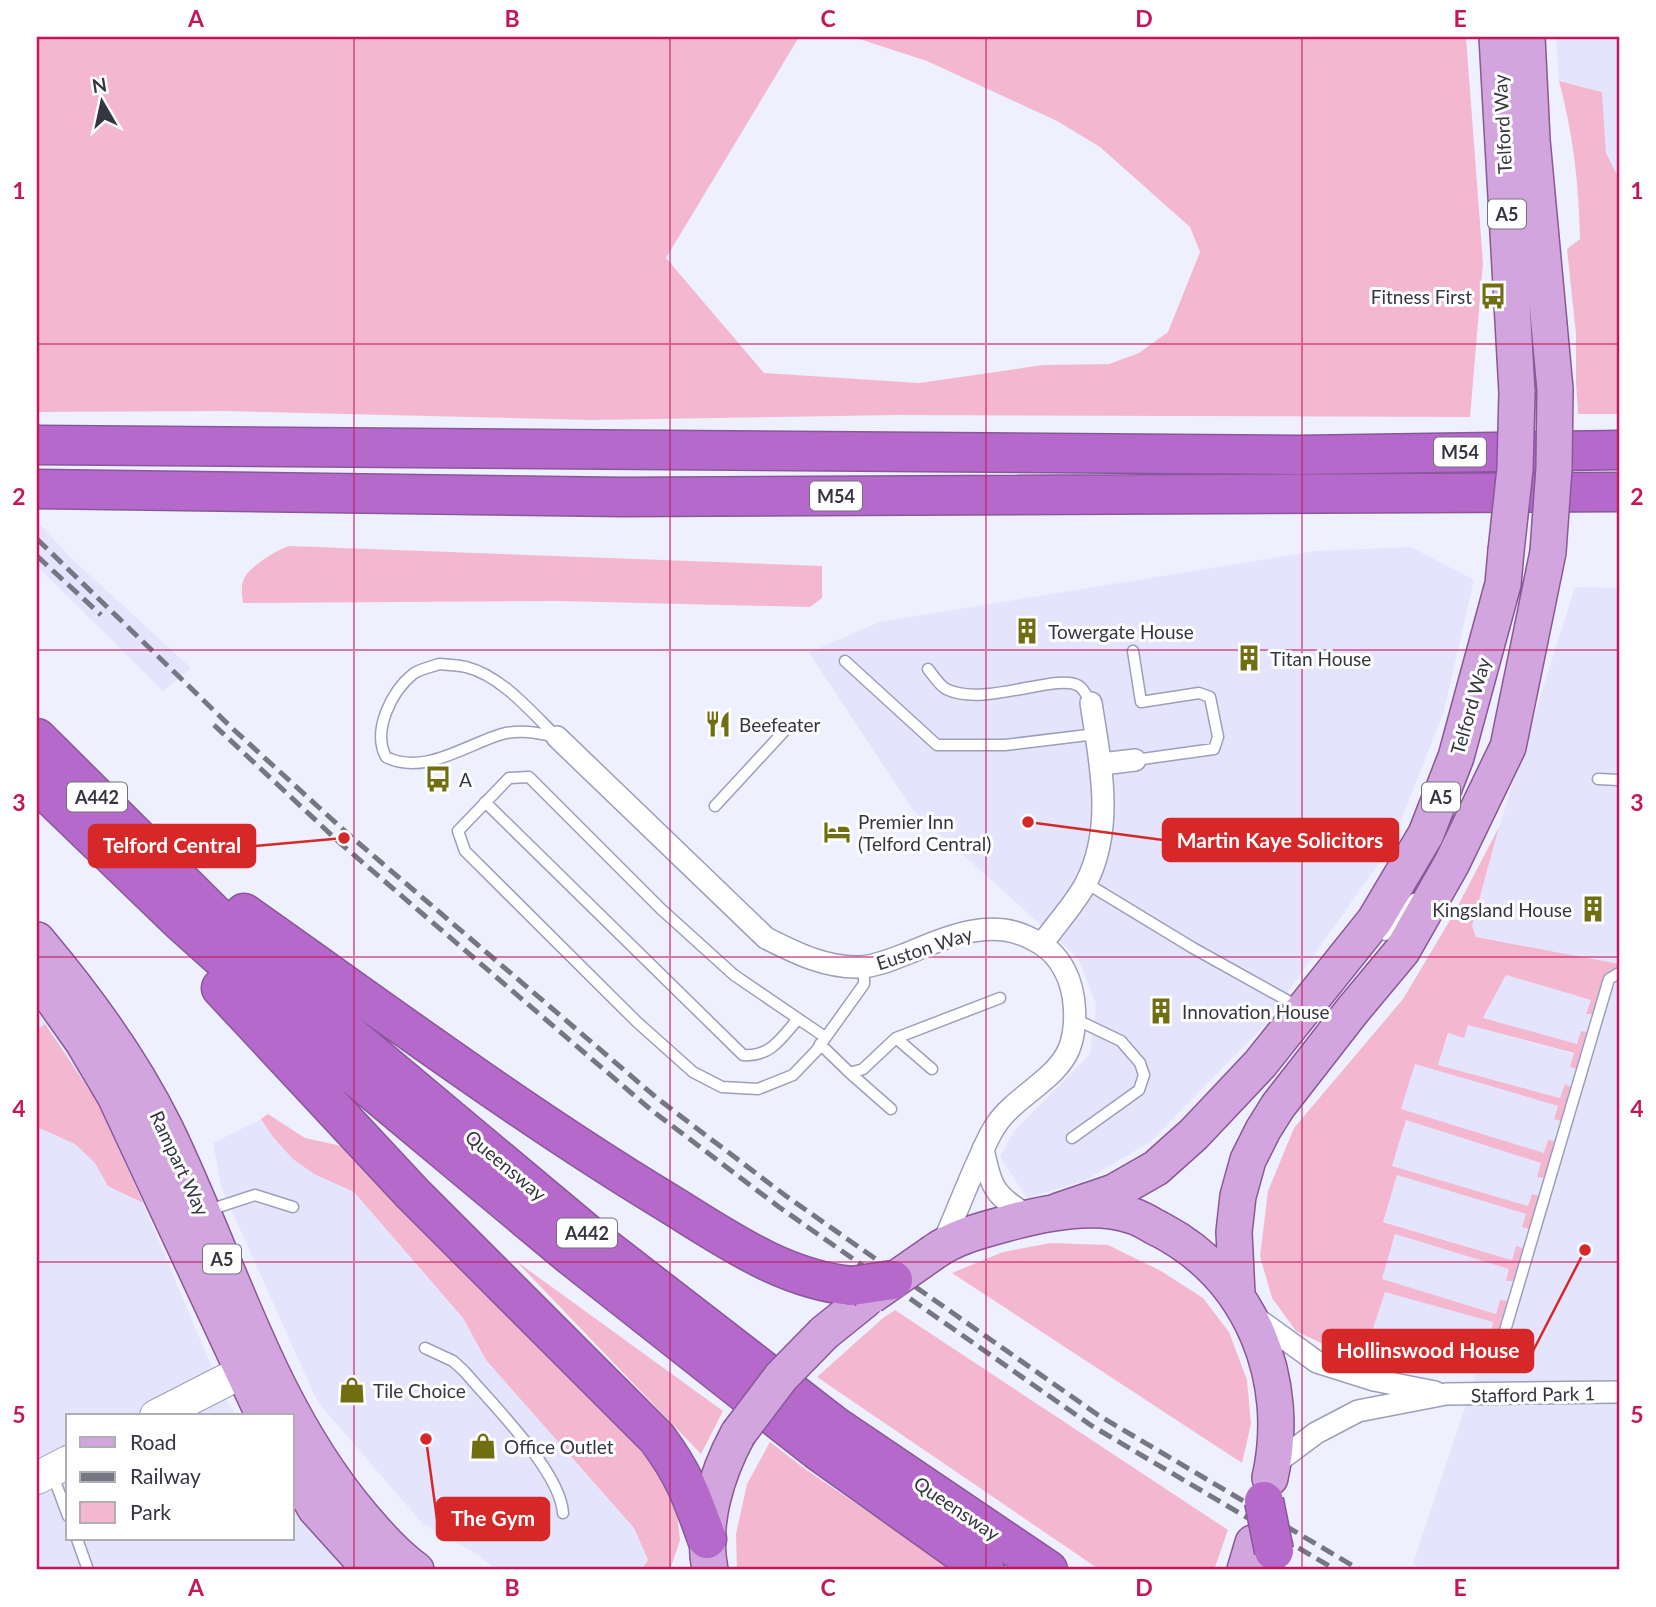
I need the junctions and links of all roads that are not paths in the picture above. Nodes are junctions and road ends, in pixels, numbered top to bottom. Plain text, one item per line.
1 (1497, 37) edge
2 (1527, 37) edge
3 (37, 445) edge
4 (1619, 450) edge
5 (45, 489) edge
6 (1619, 492) edge
7 (1133, 651) dead end
8 (845, 661) dead end
9 (928, 669) dead end
10 (1091, 703) joint
11 (787, 727) dead end
12 (1096, 734) junction
13 (556, 737) junction
14 (37, 738) edge
15 (1135, 760) joint
16 (1102, 764) junction
17 (1598, 779) dead end
18 (1619, 780) edge
19 (37, 783) edge
20 (485, 802) junction
21 (715, 807) dead end
22 (157, 856) junction
23 (1452, 863) junction
24 (1086, 883) junction
25 (180, 921) junction
26 (37, 940) edge
27 (1379, 942) dead end
28 (1042, 944) junction
29 (864, 967) junction
30 (1619, 973) edge
31 (37, 977) edge
32 (1000, 998) dead end
33 (1308, 1012) junction
34 (1075, 1019) junction
35 (797, 1020) junction
36 (896, 1038) junction
37 (822, 1040) junction
38 (932, 1069) dead end
39 (850, 1073) junction
40 (891, 1109) dead end
41 (1072, 1138) dead end
42 (983, 1149) junction
43 (293, 1207) dead end
44 (203, 1213) junction
45 (1044, 1214) junction
46 (938, 1249) junction
47 (870, 1289) junction
48 (1242, 1303) junction
49 (1504, 1334) dead end
50 (425, 1348) dead end
51 (242, 1372) junction
52 (1619, 1392) edge
53 (1447, 1394) junction
54 (160, 1414) edge
55 (263, 1414) edge
56 (293, 1414) edge
57 (294, 1416) edge
58 (52, 1470) edge
59 (294, 1471) edge
60 (1269, 1481) junction
61 (66, 1510) edge
62 (563, 1513) dead end
63 (77, 1540) edge
64 (1264, 1559) edge
65 (706, 1560) edge
66 (89, 1570) edge
67 (371, 1570) edge
68 (415, 1570) edge
69 (985, 1570) edge
70 (1048, 1570) edge

1 - 33 main road, Telford Way / A5, bridge
2 - 23 main road, Telford Way / A5, bridge
3 - 4 highway, M54
5 - 6 highway, M54
7 - 15 lane
8 - 12 lane
9 - 10 lane
10 - 12 street
11 - 21 lane
12 - 16 street
13 - 13 lane
13 - 29 street, Euston Way
14 - 22 highway, Queensway / A442
15 - 16 street
16 - 24 street
17 - 18 lane
19 - 25 highway, Queensway / A442
20 - 35 lane
20 - 35 lane
20 - 37 lane
22 - 47 highway, A442
22 - 70 highway, Queensway / A442
23 - 27 lane
23 - 48 main road, Telford Way / A5
24 - 28 street
24 - 33 lane
25 - 65 highway, A442
25 - 69 highway, Queensway / A442
26 - 44 main road, Rampart Way / A5
28 - 29 street, Euston Way
28 - 34 street, Euston Way
29 - 37 lane
30 - 49 lane
31 - 51 main road, Rampart Way / A5
32 - 36 lane
33 - 45 main road, Telford Way / A5
34 - 41 lane
34 - 42 street, Euston Way
35 - 37 lane
36 - 38 lane
36 - 39 lane
37 - 39 lane
39 - 40 lane
42 - 45 street
42 - 46 street, Euston Way
43 - 44 lane
44 - 56 main road, Rampart Way / A5
45 - 46 main road
45 - 48 main road
46 - 47 main road, bridge
47 - 65 main road, bridge
48 - 53 street
48 - 60 main road
50 - 62 lane
51 - 54 street
51 - 55 main road, Rampart Way / A5
52 - 53 street, Stafford Park 1
53 - 60 street
57 - 68 main road, Rampart Way / A5
58 - 61 lane
59 - 67 main road
60 - 64 highway, bridge
63 - 66 lane

